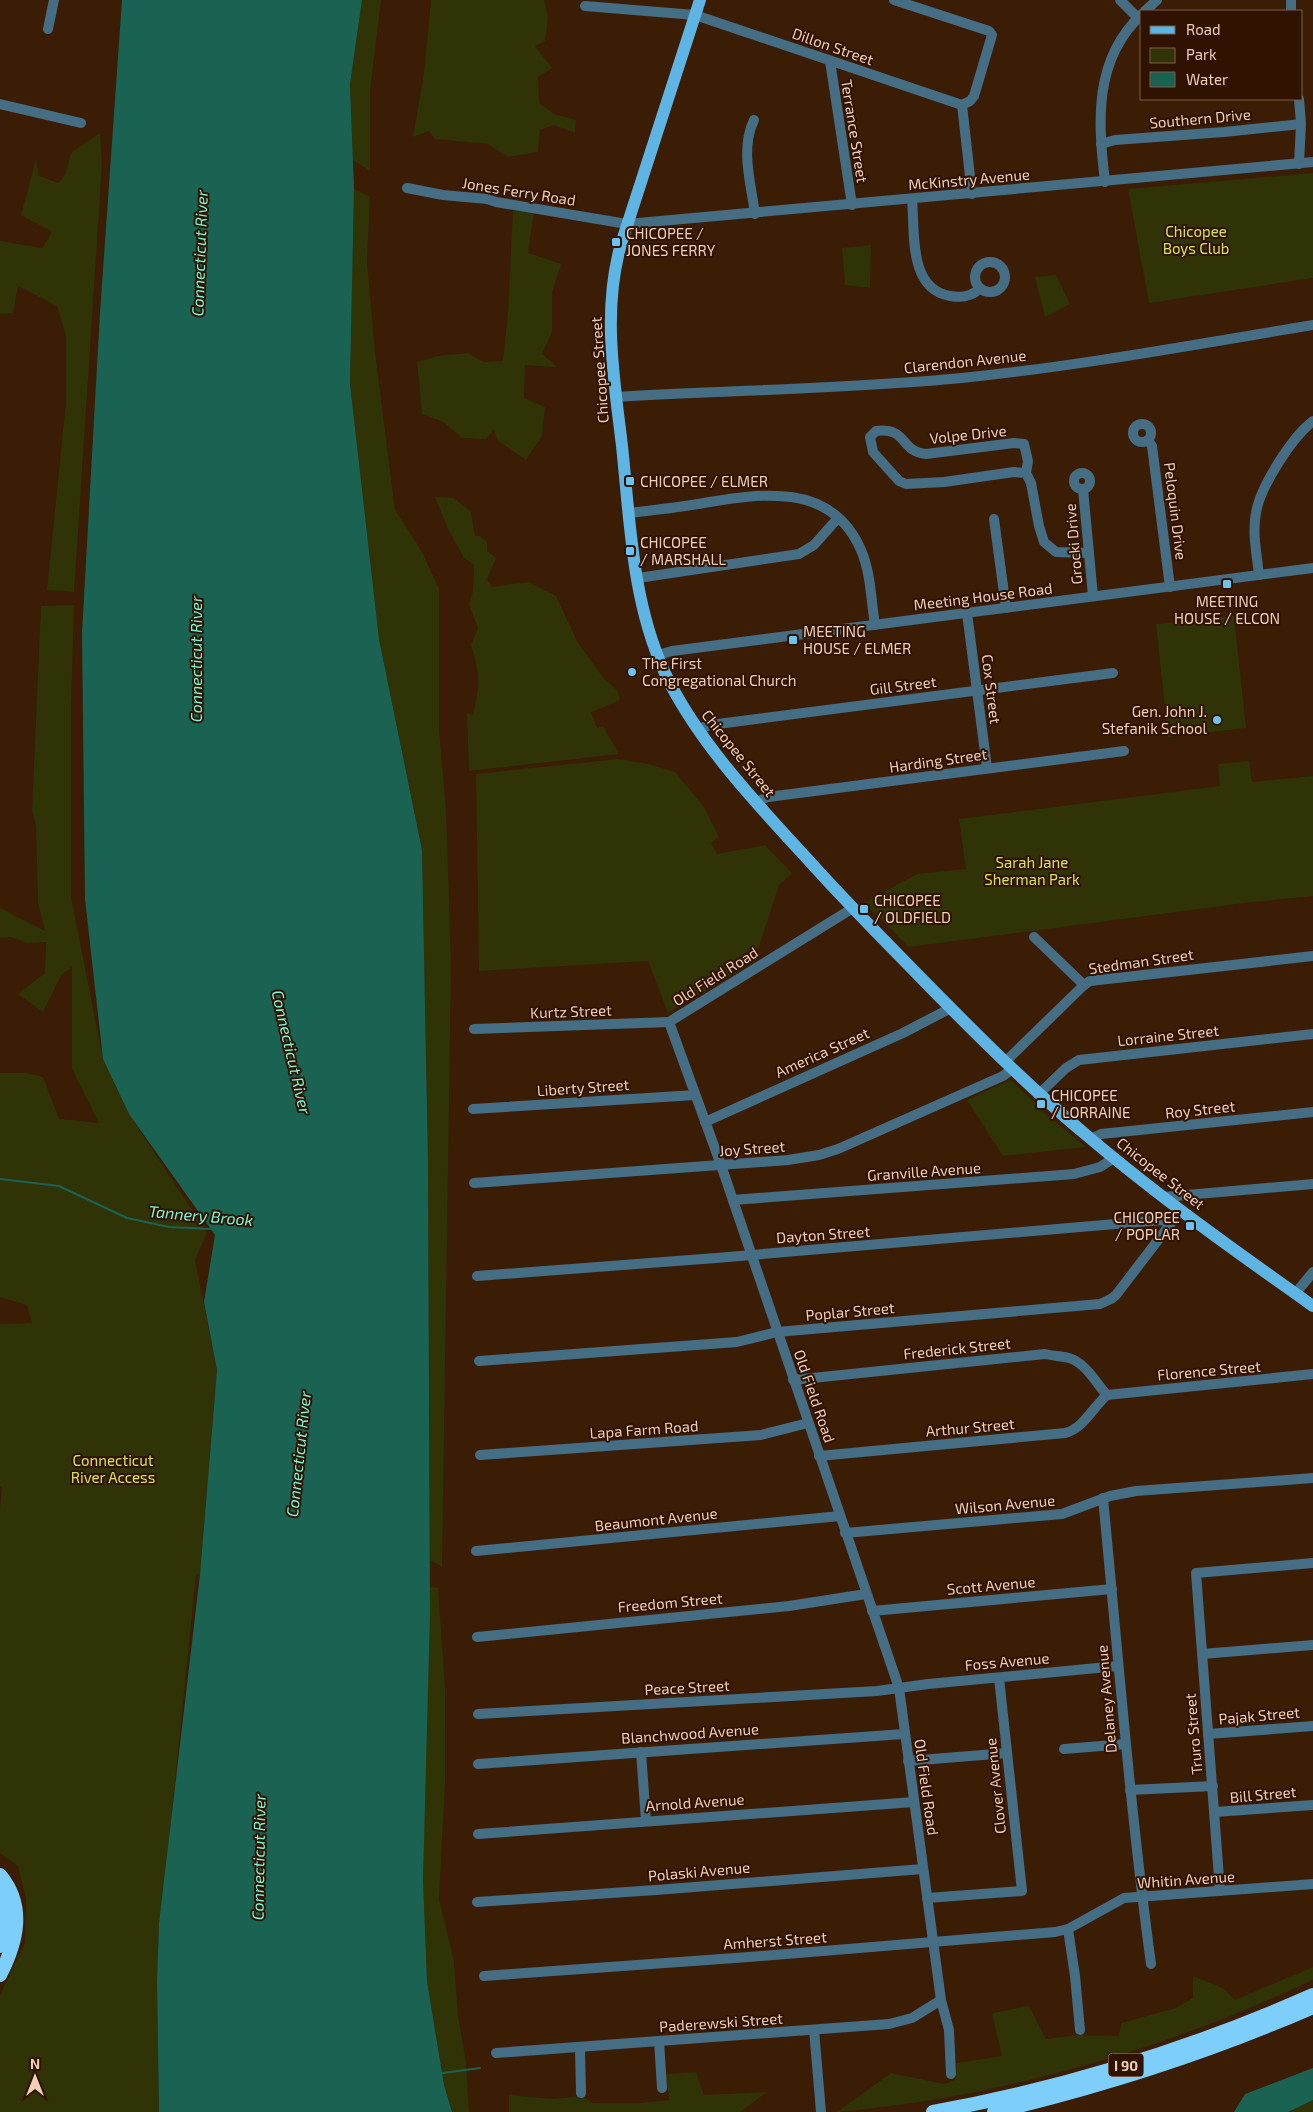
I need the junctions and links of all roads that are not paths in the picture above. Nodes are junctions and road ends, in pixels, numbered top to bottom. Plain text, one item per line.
1 (54, 0) edge
2 (700, 0) edge
3 (894, 0) edge
4 (1120, 0) edge
5 (1157, 0) edge
6 (586, 6) dead end
7 (1146, 10) edge
8 (1140, 13) edge
9 (695, 15) junction
10 (1140, 15) edge
11 (48, 28) dead end
12 (830, 61) junction
13 (1299, 100) edge
14 (0, 104) edge
15 (962, 105) junction
16 (754, 120) dead end
17 (81, 123) dead end
18 (1301, 124) junction
19 (1101, 144) junction
20 (1313, 162) edge
21 (1299, 164) junction
22 (1105, 182) junction
23 (407, 188) dead end
24 (972, 194) junction
25 (912, 200) junction
26 (852, 205) junction
27 (755, 214) junction
28 (627, 224) junction
29 (979, 289) dead end
30 (1313, 325) edge
31 (616, 396) junction
32 (1313, 421) edge
33 (1148, 440) dead end
34 (1026, 473) junction
35 (1083, 489) dead end
36 (630, 513) junction
37 (838, 518) junction
38 (994, 519) dead end
39 (1089, 553) junction
40 (1313, 568) edge
41 (1260, 575) junction
42 (638, 578) junction
43 (1170, 587) junction
44 (1094, 596) junction
45 (1006, 608) junction
46 (967, 613) junction
47 (875, 625) junction
48 (658, 655) junction
49 (1113, 673) dead end
50 (977, 691) junction
51 (698, 729) junction
52 (1124, 751) dead end
53 (987, 768) junction
54 (756, 802) junction
55 (853, 908) junction
56 (1034, 937) dead end
57 (1313, 956) edge
58 (1084, 985) junction
59 (951, 1008) junction
60 (669, 1022) junction
61 (474, 1029) dead end
62 (1313, 1034) edge
63 (1009, 1066) junction
64 (1039, 1094) junction
65 (696, 1095) junction
66 (473, 1109) dead end
67 (1313, 1112) edge
68 (705, 1122) junction
69 (1091, 1139) junction
70 (1114, 1158) junction
71 (721, 1165) junction
72 (474, 1182) dead end
73 (1313, 1184) edge
74 (1164, 1197) junction
75 (733, 1200) junction
76 (1181, 1210) junction
77 (1170, 1223) junction
78 (751, 1255) junction
79 (1313, 1272) edge
80 (477, 1276) dead end
81 (1295, 1294) junction
82 (1313, 1306) edge
83 (777, 1332) junction
84 (479, 1361) dead end
85 (1313, 1374) edge
86 (793, 1380) junction
87 (1107, 1395) junction
88 (808, 1423) junction
89 (480, 1455) dead end
90 (819, 1456) junction
91 (1313, 1478) edge
92 (1103, 1498) junction
93 (840, 1516) junction
94 (846, 1533) junction
95 (476, 1551) dead end
96 (1313, 1563) edge
97 (1112, 1589) junction
98 (866, 1594) junction
99 (872, 1611) junction
100 (477, 1637) dead end
101 (1313, 1645) edge
102 (1202, 1654) junction
103 (1118, 1666) junction
104 (999, 1678) junction
105 (898, 1688) junction
106 (478, 1714) dead end
107 (1313, 1726) edge
108 (904, 1734) junction
109 (1208, 1734) junction
110 (1126, 1744) junction
111 (1064, 1749) dead end
112 (641, 1752) junction
113 (1006, 1753) junction
114 (908, 1761) junction
115 (478, 1764) dead end
116 (1213, 1786) junction
117 (1130, 1790) junction
118 (914, 1802) junction
119 (1313, 1805) edge
120 (1215, 1812) junction
121 (646, 1821) junction
122 (478, 1834) dead end
123 (923, 1869) junction
124 (0, 1875) edge
125 (1313, 1884) edge
126 (1220, 1891) junction
127 (0, 1892) edge
128 (1142, 1896) junction
129 (927, 1898) junction
130 (477, 1902) dead end
131 (1068, 1929) junction
132 (933, 1942) junction
133 (0, 1946) edge
134 (1151, 1964) dead end
135 (0, 1975) edge
136 (484, 1976) dead end
137 (1313, 1995) edge
138 (941, 2000) junction
139 (1313, 2007) edge
140 (814, 2030) junction
141 (1080, 2030) dead end
142 (659, 2042) junction
143 (580, 2048) junction
144 (496, 2053) dead end
145 (951, 2074) dead end
146 (662, 2088) dead end
147 (581, 2093) dead end
148 (821, 2112) edge
149 (933, 2112) edge
150 (994, 2112) edge

1 - 11 street
2 - 9 main road, Chicopee Street
3 - 15 street
4 - 8 street
5 - 7 street
6 - 9 street, Dillon Street
9 - 12 street, Dillon Street
9 - 28 main road, Chicopee Street
10 - 19 street
12 - 15 street, Dillon Street
12 - 26 street, Terrance Street
13 - 18 street
14 - 17 street
15 - 24 street
16 - 27 street
18 - 19 street, Southern Drive
18 - 21 street
19 - 22 street
20 - 21 street, McKinstry Avenue
21 - 22 street, McKinstry Avenue
22 - 24 street, McKinstry Avenue
23 - 28 street, Jones Ferry Road
24 - 25 street, McKinstry Avenue
25 - 26 street, McKinstry Avenue
25 - 29 street
26 - 27 street, McKinstry Avenue
27 - 28 street, McKinstry Avenue
28 - 31 main road, Chicopee Street
30 - 31 street, Clarendon Avenue
31 - 36 main road, Chicopee Street
32 - 41 street
33 - 43 street, Peloquin Drive
34 - 34 street, Volpe Drive
34 - 39 street, Volpe Drive
35 - 39 street, Grocki Drive
36 - 37 street
36 - 42 main road, Chicopee Street
37 - 42 street
37 - 47 street
38 - 45 street
39 - 44 street, Grocki Drive
40 - 41 street, Meeting House Road
41 - 43 street, Meeting House Road
42 - 48 main road, Chicopee Street
43 - 44 street, Meeting House Road
44 - 45 street, Meeting House Road
45 - 46 street, Meeting House Road
46 - 47 street, Meeting House Road
46 - 50 street, Cox Street
47 - 48 street, Meeting House Road
48 - 51 main road, Chicopee Street
49 - 50 street, Gill Street
50 - 51 street, Gill Street
50 - 53 street, Cox Street
51 - 54 main road, Chicopee Street
52 - 53 street, Harding Street
53 - 54 street, Harding Street
54 - 55 main road, Chicopee Street
55 - 59 main road, Chicopee Street
55 - 60 street, Old Field Road
56 - 58 street
57 - 58 street, Stedman Street
58 - 63 street, Stedman Street
59 - 63 main road, Chicopee Street
59 - 68 street, America Street
60 - 61 street, Kurtz Street
60 - 65 street, Old Field Road
62 - 64 street, Lorraine Street
63 - 64 main road, Chicopee Street
63 - 71 street, Joy Street
64 - 69 main road, Chicopee Street
65 - 66 street, Liberty Street
65 - 68 street, Old Field Road
67 - 69 street, Roy Street
68 - 71 street, Old Field Road
69 - 70 main road, Chicopee Street
70 - 74 main road, Chicopee Street
70 - 75 street, Granville Avenue
71 - 72 street, Joy Street
71 - 75 street, Old Field Road
73 - 74 street
74 - 76 main road, Chicopee Street
75 - 78 street, Old Field Road
76 - 77 street, Poplar Street
76 - 81 main road, Chicopee Street
77 - 78 street, Dayton Street
77 - 83 street, Poplar Street
78 - 80 street, Dayton Street
78 - 83 street, Old Field Road
79 - 81 street
81 - 82 main road, Chicopee Street
83 - 84 street, Poplar Street
83 - 86 street, Old Field Road
85 - 87 street, Florence Street
86 - 87 street, Frederick Street
86 - 88 street, Old Field Road
87 - 90 street, Arthur Street
88 - 89 street, Lapa Farm Road
88 - 90 street, Old Field Road
90 - 93 street, Old Field Road
91 - 92 street, Wilson Avenue
92 - 94 street, Wilson Avenue
92 - 97 street, Delaney Avenue
93 - 94 street, Old Field Road
93 - 95 street, Beaumont Avenue
94 - 98 street, Old Field Road
96 - 102 street, Truro Street
97 - 99 street, Scott Avenue
97 - 103 street, Delaney Avenue
98 - 99 street, Old Field Road
98 - 100 street, Freedom Street
99 - 105 street, Old Field Road
101 - 102 street
102 - 109 street, Truro Street
103 - 104 street, Foss Avenue
103 - 110 street, Delaney Avenue
104 - 105 street, Foss Avenue
104 - 113 street, Clover Avenue
105 - 106 street, Peace Street
105 - 108 street, Old Field Road
107 - 109 street, Pajak Street
108 - 112 street, Blanchwood Avenue
108 - 114 street, Old Field Road
109 - 116 street, Truro Street
110 - 111 street
110 - 117 street, Delaney Avenue
112 - 115 street, Blanchwood Avenue
112 - 121 street
113 - 114 street
113 - 129 street, Clover Avenue
114 - 118 street, Old Field Road
116 - 117 street
116 - 120 street, Truro Street
117 - 128 street, Delaney Avenue
118 - 121 street, Arnold Avenue
118 - 123 street, Old Field Road
119 - 120 street, Bill Street
120 - 126 street, Truro Street
121 - 122 street, Arnold Avenue
123 - 129 street, Old Field Road
123 - 130 street, Polaski Avenue
124 - 135 highway
125 - 126 street, Whitin Avenue
126 - 128 street, Whitin Avenue
127 - 133 highway
128 - 131 street, Whitin Avenue
128 - 134 street, Delaney Avenue
129 - 132 street, Old Field Road
131 - 132 street, Amherst Street
131 - 141 street
132 - 136 street, Amherst Street
132 - 138 street, Old Field Road
137 - 149 highway, I 90
138 - 140 street, Paderewski Street
138 - 145 street, Old Field Road
139 - 150 highway, I 90
140 - 142 street, Paderewski Street
140 - 148 street
142 - 143 street, Paderewski Street
142 - 146 street
143 - 144 street, Paderewski Street
143 - 147 street

